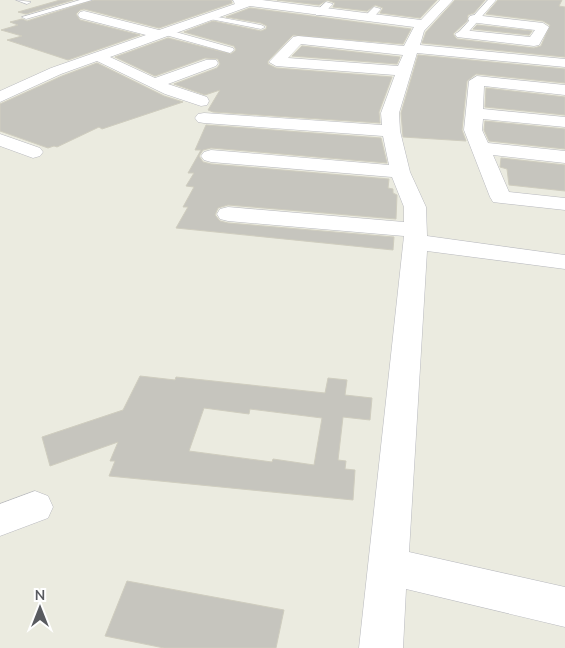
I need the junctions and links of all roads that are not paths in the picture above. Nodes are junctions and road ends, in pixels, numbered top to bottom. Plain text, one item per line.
1 (88, 0) edge
2 (231, 0) edge
3 (447, 0) edge
4 (492, 0) edge
5 (252, 1) edge
6 (329, 4) dead end
7 (318, 13) junction
8 (84, 15) dead end
9 (26, 16) dead end
10 (210, 17) junction
11 (474, 19) junction
12 (261, 27) dead end
13 (162, 33) junction
14 (462, 34) joint
15 (412, 49) junction
16 (230, 50) dead end
17 (474, 54) junction
18 (97, 56) junction
19 (211, 63) dead end
20 (565, 63) edge
21 (477, 81) junction
22 (155, 83) junction
23 (565, 90) edge
24 (0, 97) edge
25 (476, 113) junction
26 (565, 122) edge
27 (391, 131) junction
28 (0, 140) edge
29 (479, 148) junction
30 (33, 152) dead end
31 (211, 156) dead end
32 (565, 156) edge
33 (400, 172) junction
34 (565, 204) edge
35 (228, 214) dead end
36 (416, 236) junction
37 (565, 262) edge
38 (35, 508) dead end
39 (0, 520) edge
40 (388, 566) junction
41 (565, 607) edge
42 (380, 648) edge

1 - 9 lane
2 - 5 street
3 - 15 street
4 - 11 lane
5 - 7 street
5 - 10 street
6 - 7 lane
7 - 15 street
8 - 13 street
10 - 12 lane
10 - 13 street
11 - 14 lane
11 - 14 street
13 - 16 lane
13 - 18 street
15 - 15 street
15 - 17 street
15 - 27 street
17 - 20 street
17 - 21 street
18 - 22 street
18 - 24 street
19 - 22 street
21 - 23 street
21 - 25 street
22 - 27 street
25 - 26 street
25 - 29 street
27 - 33 street
28 - 30 street
29 - 32 street
29 - 34 street
31 - 33 street
33 - 36 street
35 - 36 street
36 - 37 street
36 - 40 street
38 - 39 street
40 - 41 street
40 - 42 street

